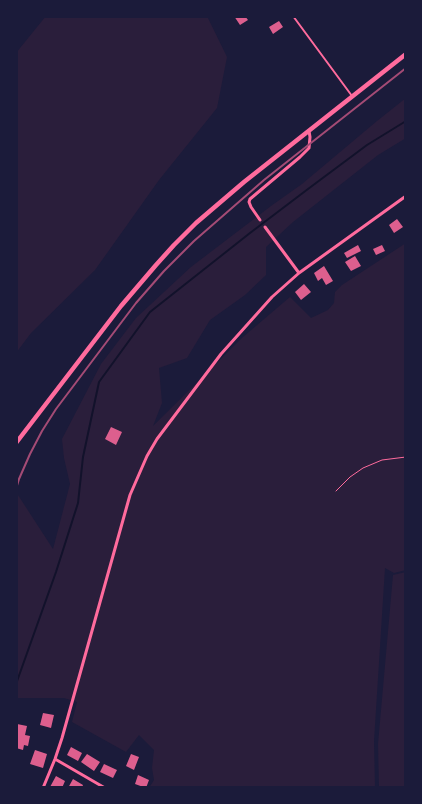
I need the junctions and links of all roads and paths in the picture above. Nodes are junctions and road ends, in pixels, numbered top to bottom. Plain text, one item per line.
1 (293, 16) edge
2 (406, 54) edge
3 (352, 96) junction
4 (309, 131) junction
5 (406, 196) edge
6 (260, 220) dead end
7 (265, 227) dead end
8 (299, 273) junction
9 (16, 443) edge
10 (406, 457) edge
11 (336, 491) dead end
12 (55, 759) junction
13 (42, 788) edge
14 (106, 788) edge

1 - 3 lane
2 - 3 main road
3 - 4 main road
4 - 6 street
4 - 9 main road
5 - 8 street
7 - 8 street
8 - 12 street
10 - 11 path
12 - 13 street
12 - 14 street

